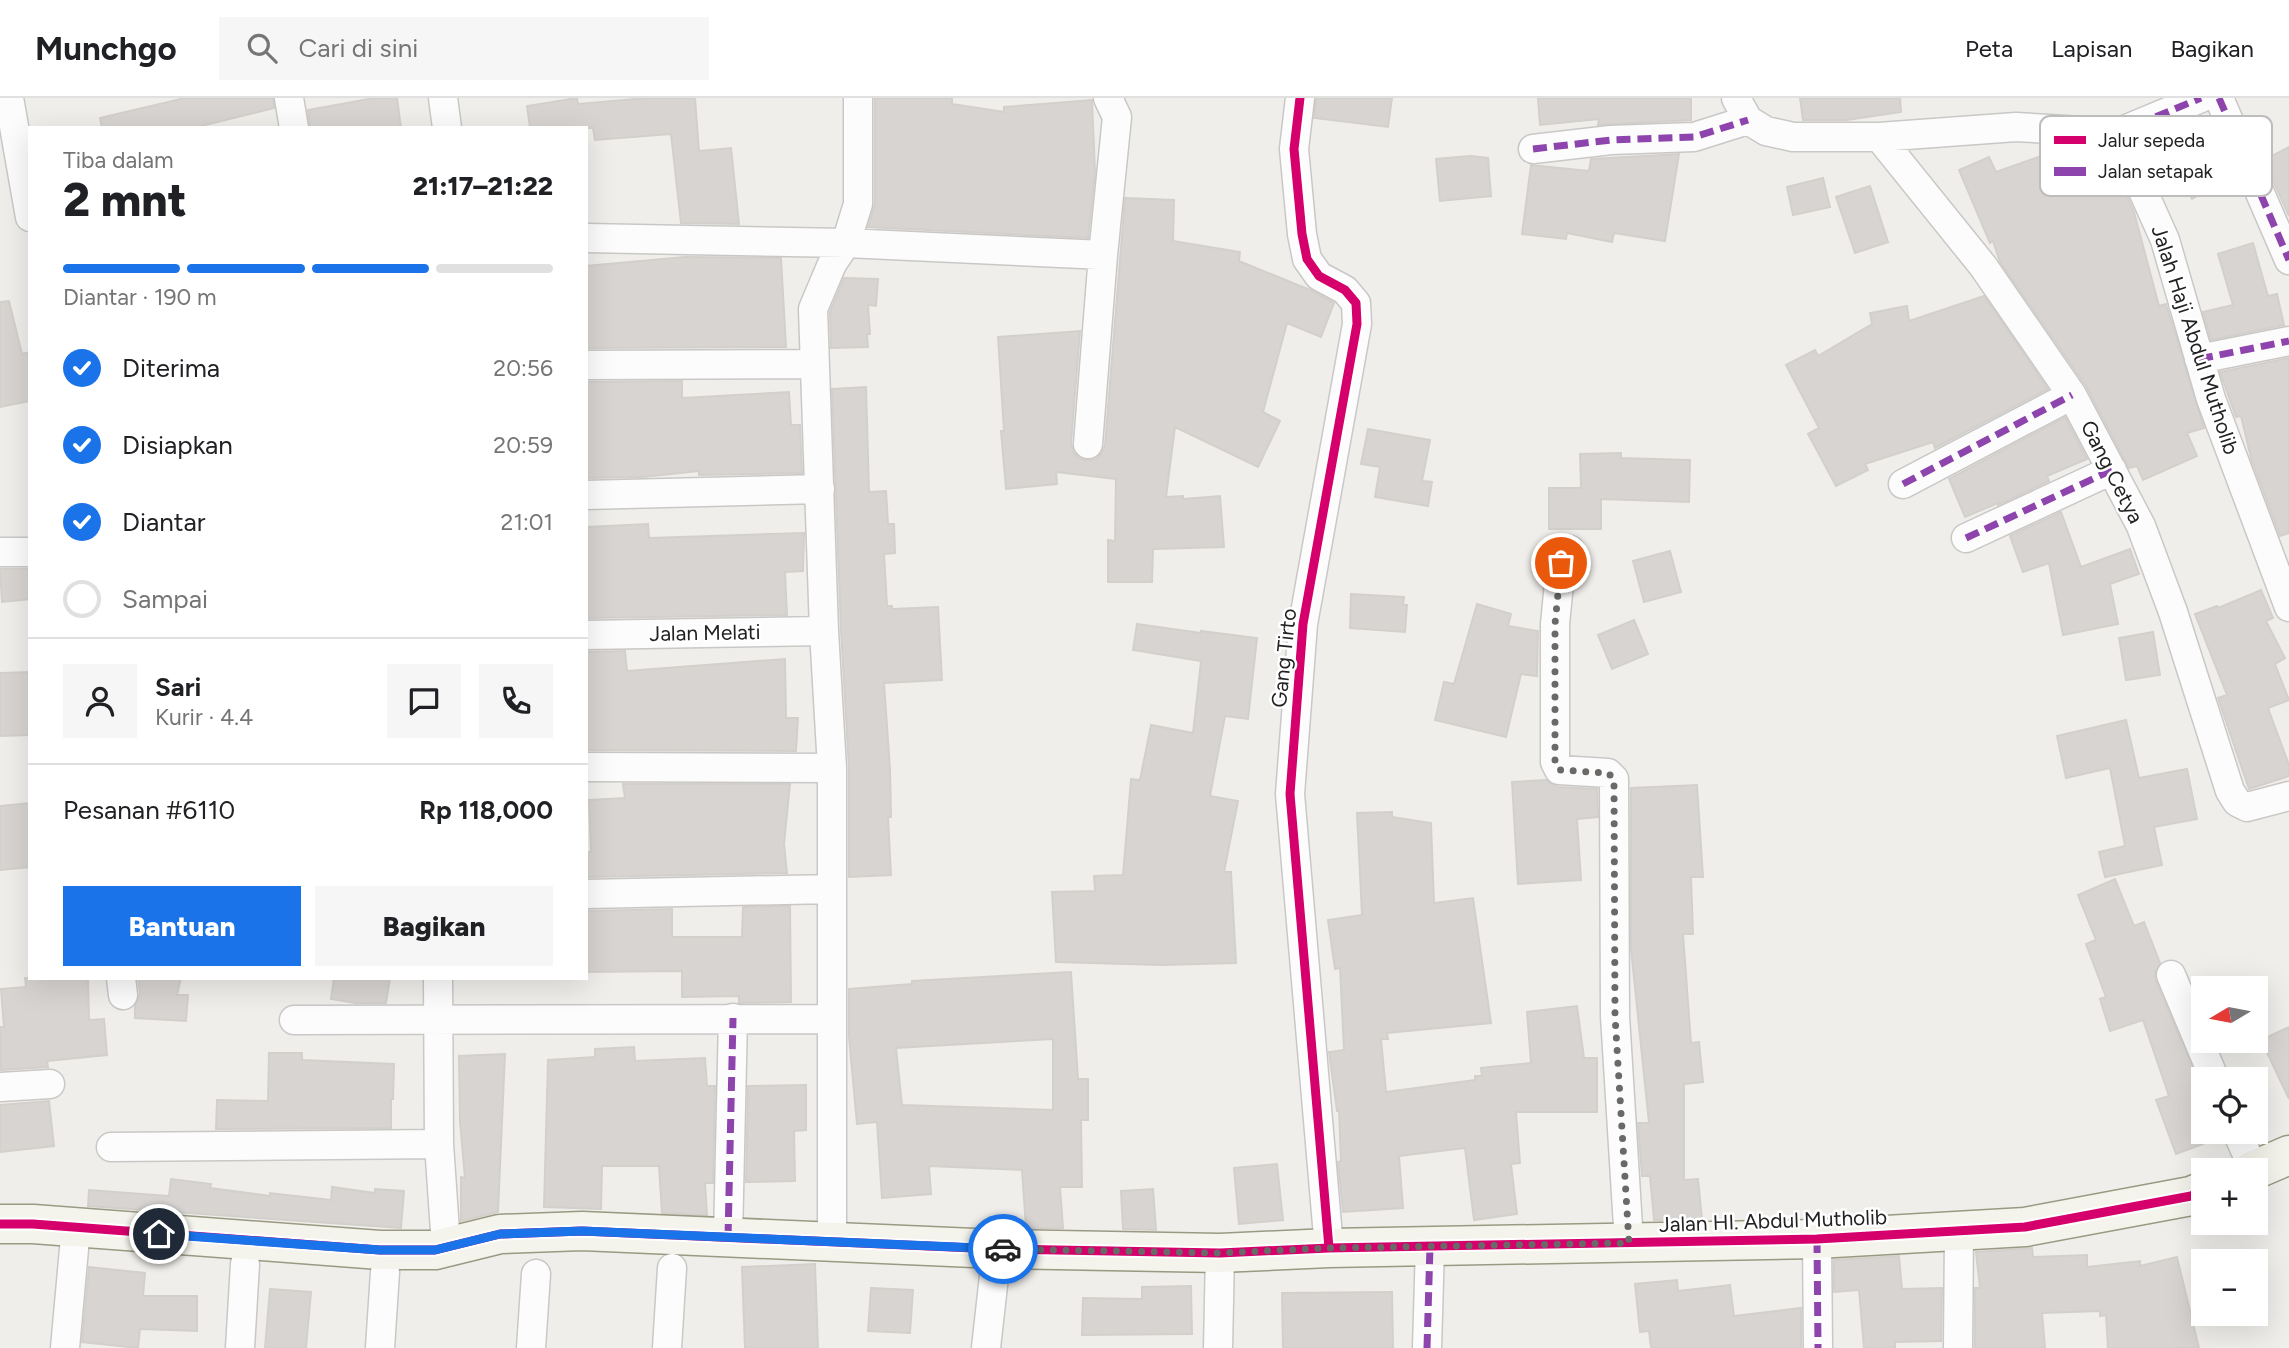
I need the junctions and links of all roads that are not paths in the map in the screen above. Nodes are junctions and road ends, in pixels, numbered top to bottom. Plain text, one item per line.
1 (9, 98) edge
2 (289, 98) edge
3 (443, 98) edge
4 (859, 98) edge
5 (1108, 98) edge
6 (1300, 98) edge
7 (2201, 98) edge
8 (2219, 98) edge
9 (1742, 109) edge
10 (2158, 116) edge
11 (2227, 116) edge
12 (294, 126) edge
13 (447, 126) edge
14 (2040, 128) edge
15 (1879, 137) junction
16 (1533, 149) dead end
17 (2145, 196) edge
18 (2261, 196) edge
19 (28, 206) edge
20 (588, 238) edge
21 (846, 243) junction
22 (1103, 254) junction
23 (2289, 260) edge
24 (2289, 341) edge
25 (2199, 359) junction
26 (814, 364) junction
27 (588, 365) edge
28 (2072, 394) junction
29 (1088, 444) dead end
30 (2112, 470) junction
31 (1903, 484) dead end
32 (820, 489) junction
33 (588, 495) edge
34 (1966, 538) dead end
35 (1570, 550) dead end
36 (0, 552) edge
37 (28, 552) edge
38 (2289, 607) edge
39 (824, 631) junction
40 (588, 635) edge
41 (588, 767) edge
42 (832, 768) junction
43 (2289, 796) edge
44 (831, 889) junction
45 (588, 894) edge
46 (2171, 975) dead end
47 (438, 980) edge
48 (733, 1018) junction
49 (438, 1019) junction
50 (832, 1019) junction
51 (294, 1020) dead end
52 (2210, 1067) edge
53 (50, 1084) dead end
54 (0, 1087) edge
55 (439, 1144) junction
56 (111, 1147) dead end
57 (2289, 1155) edge
58 (2268, 1164) edge
59 (2191, 1196) edge
60 (0, 1224) edge
61 (76, 1227) junction
62 (1959, 1231) junction
63 (728, 1238) junction
64 (1816, 1239) junction
65 (832, 1241) junction
66 (1629, 1243) junction
67 (446, 1246) junction
68 (1430, 1246) junction
69 (1329, 1248) junction
70 (997, 1249) junction
71 (1220, 1253) junction
72 (246, 1264) dead end
73 (672, 1268) dead end
74 (385, 1272) dead end
75 (536, 1274) dead end
76 (65, 1348) edge
77 (240, 1348) edge
78 (380, 1348) edge
79 (531, 1348) edge
80 (667, 1348) edge
81 (986, 1348) edge
82 (1219, 1348) edge
83 (1427, 1348) edge
84 (1818, 1348) edge
85 (1958, 1348) edge

1 - 19 street
2 - 12 street
3 - 13 street
4 - 21 street
5 - 22 street
6 - 69 street, Gang Tirto
7 - 10 street
8 - 11 street
9 - 15 street
9 - 16 street
14 - 15 street
15 - 28 street, Gang Cetya
17 - 25 street, Jalah Haji Abdul Mutholib
18 - 23 street
20 - 21 street
21 - 22 street
21 - 26 street
22 - 29 street
24 - 25 street
25 - 38 street, Jalah Haji Abdul Mutholib
26 - 27 street
26 - 32 street
28 - 30 street, Gang Cetya
28 - 31 street
30 - 34 street
30 - 43 street, Gang Cetya
32 - 33 street
32 - 39 street
35 - 66 street
36 - 37 street
39 - 40 street, Jalan Melati
39 - 42 street
41 - 42 street
42 - 44 street
44 - 45 street
44 - 50 street
46 - 52 street
47 - 49 street
48 - 49 street
48 - 50 street
48 - 63 street
49 - 51 street
49 - 55 street
50 - 65 street
53 - 54 street
55 - 56 street
55 - 67 street
57 - 58 street
59 - 62 street, Jalan HI. Abdul Mutholib
60 - 61 street, Jalan HI. Abdul Mutholib
61 - 67 street, Jalan HI. Abdul Mutholib
61 - 76 street
62 - 64 street, Jalan HI. Abdul Mutholib
62 - 85 street
63 - 65 street, Jalan HI. Abdul Mutholib
63 - 67 street, Jalan HI. Abdul Mutholib
64 - 66 street, Jalan HI. Abdul Mutholib
64 - 84 street
65 - 70 street, Jalan HI. Abdul Mutholib
66 - 68 street, Jalan HI. Abdul Mutholib
68 - 69 street, Jalan HI. Abdul Mutholib
68 - 83 street
69 - 71 street, Jalan HI. Abdul Mutholib
70 - 71 street, Jalan HI. Abdul Mutholib
70 - 81 street
71 - 82 street
72 - 77 street
73 - 80 street
74 - 78 street
75 - 79 street

